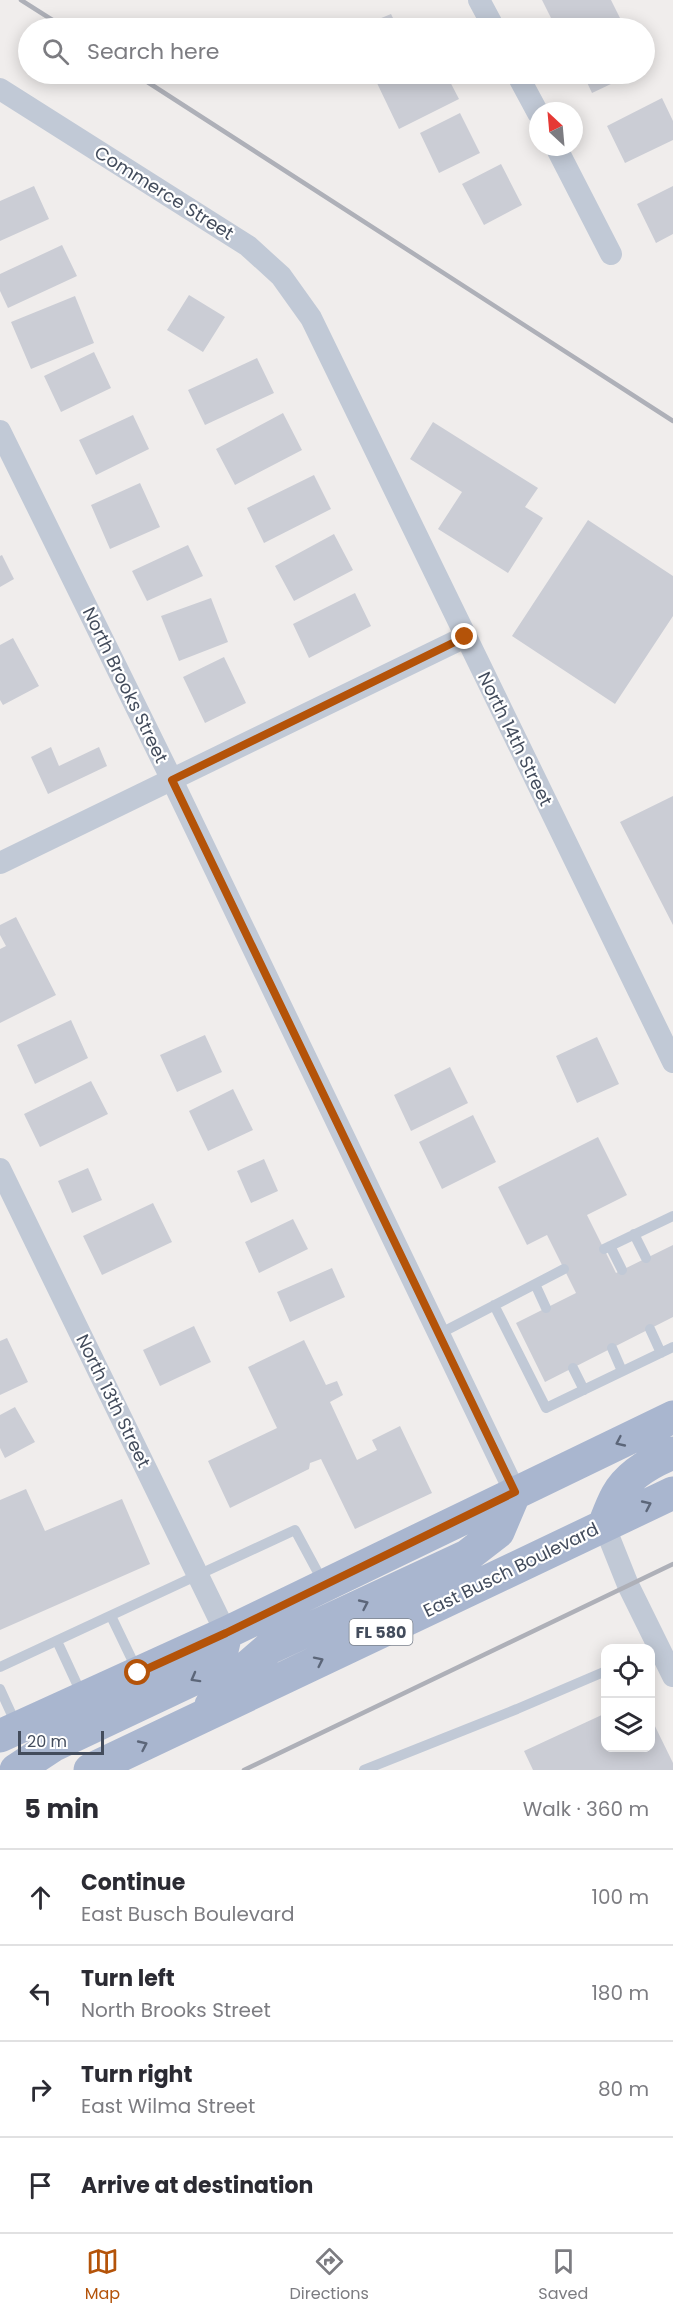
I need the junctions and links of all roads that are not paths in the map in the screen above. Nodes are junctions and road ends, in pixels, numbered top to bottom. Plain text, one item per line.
1 (479, 0) edge
2 (489, 18) edge
3 (522, 84) edge
4 (0, 89) edge
5 (532, 102) edge
6 (561, 156) edge
7 (611, 254) dead end
8 (311, 318) joint
9 (0, 431) edge
10 (465, 637) junction
11 (172, 780) junction
12 (0, 863) edge
13 (673, 1062) edge
14 (0, 1169) edge
15 (673, 1216) edge
16 (634, 1234) junction
17 (646, 1258) dead end
18 (564, 1269) dead end
19 (622, 1270) dead end
20 (535, 1284) junction
21 (494, 1305) junction
22 (546, 1308) dead end
23 (650, 1329) dead end
24 (439, 1334) junction
25 (673, 1347) edge
26 (612, 1348) dead end
27 (661, 1353) junction
28 (573, 1368) dead end
29 (622, 1371) junction
30 (584, 1390) junction
31 (673, 1417) edge
32 (673, 1453) edge
33 (515, 1492) junction
34 (673, 1493) edge
35 (604, 1525) junction
36 (198, 1576) junction
37 (325, 1585) junction
38 (111, 1616) junction
39 (226, 1633) junction
40 (57, 1641) junction
41 (653, 1644) edge
42 (655, 1650) edge
43 (0, 1667) edge
44 (138, 1673) junction
45 (601, 1673) edge
46 (673, 1676) edge
47 (0, 1689) edge
48 (83, 1698) junction
49 (198, 1719) junction
50 (9, 1732) edge
51 (16, 1770) edge
52 (90, 1770) edge
53 (364, 1770) edge

1 - 2 street
3 - 5 street
4 - 8 street, Commerce Street
6 - 7 street
8 - 10 street, North 14th Street
9 - 11 street, North Brooks Street
10 - 11 street
10 - 13 street, North 14th Street
11 - 12 street
11 - 24 street, North Brooks Street
14 - 36 street, North 13th Street
15 - 16 lane
16 - 17 lane
16 - 19 lane
18 - 20 lane
20 - 21 lane
20 - 22 lane
21 - 24 lane
21 - 30 lane
23 - 27 lane
24 - 33 street, North Brooks Street
25 - 27 lane
26 - 29 lane
27 - 29 lane
28 - 30 lane
29 - 30 lane
31 -> 33 main road
32 - 35 main road
33 - 37 main road
49 -> 33 main road
35 -> 34 main road, East Busch Boulevard / FL 580
35 - 41 street
49 -> 35 main road, East Busch Boulevard / FL 580
36 - 37 lane
36 - 38 lane
36 - 39 street, North 13th Street
37 - 39 main road
38 - 40 lane
38 - 44 lane
39 - 44 main road
39 -> 51 main road
40 - 43 lane
40 - 48 lane
42 - 46 street
44 - 48 main road
45 - 53 lane
47 - 50 lane
48 - 50 main road
52 -> 49 main road, East Busch Boulevard / FL 580

